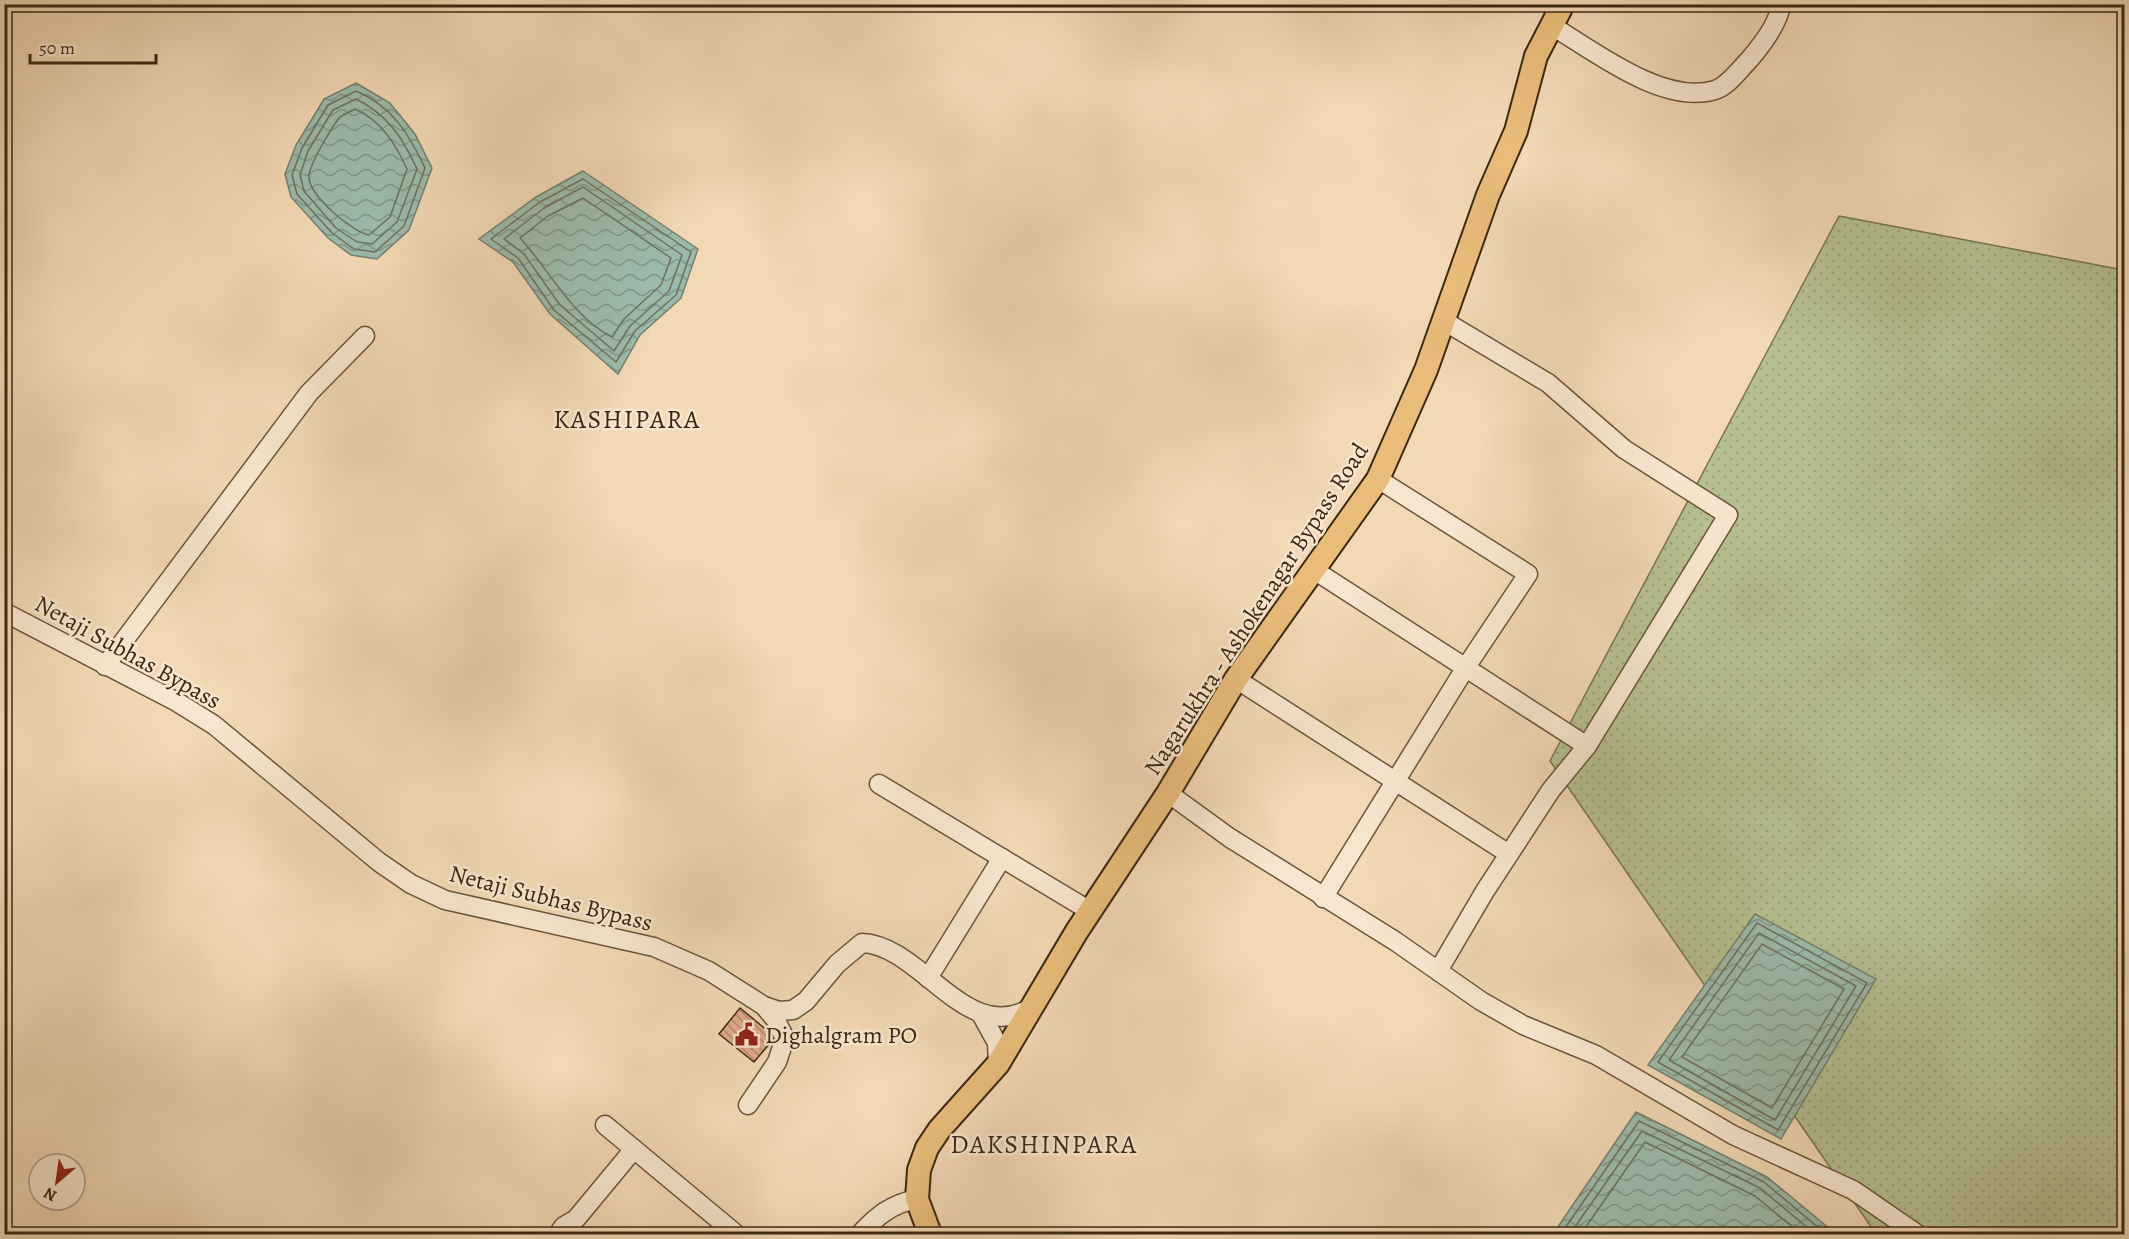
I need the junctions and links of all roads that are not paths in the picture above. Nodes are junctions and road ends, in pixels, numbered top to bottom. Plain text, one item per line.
1 (1563, 4) edge
2 (1781, 4) edge
3 (1552, 26) junction
4 (1444, 321) junction
5 (365, 336) dead end
6 (1378, 479) junction
7 (1314, 570) junction
8 (4, 612) edge
9 (105, 666) junction
10 (1466, 667) junction
11 (1236, 679) junction
12 (1587, 746) junction
13 (1396, 781) junction
14 (879, 784) dead end
15 (1168, 793) junction
16 (1509, 854) junction
17 (1002, 858) junction
18 (1323, 898) junction
19 (1090, 911) junction
20 (1438, 971) junction
21 (928, 978) junction
22 (764, 1006) junction
23 (1034, 1006) junction
24 (981, 1014) junction
25 (998, 1064) junction
26 (748, 1105) dead end
27 (605, 1125) dead end
28 (634, 1149) junction
29 (917, 1199) junction
30 (558, 1234) edge
31 (736, 1234) edge
32 (860, 1234) edge
33 (930, 1234) edge
34 (1917, 1234) edge

1 - 3 main road, Nagarukhra - Ashokenagar Bypass Road
2 - 3 street
3 - 4 main road, Nagarukhra - Ashokenagar Bypass Road
4 - 6 main road, Nagarukhra - Ashokenagar Bypass Road
4 - 12 street
5 - 9 street
6 - 7 main road, Nagarukhra - Ashokenagar Bypass Road
6 - 10 street
7 - 10 street
7 - 11 main road, Nagarukhra - Ashokenagar Bypass Road
8 - 9 street, Netaji Subhas Bypass
9 - 22 street, Netaji Subhas Bypass
10 - 12 street
10 - 13 street
11 - 13 street
11 - 15 main road, Nagarukhra - Ashokenagar Bypass Road
12 - 16 street
13 - 16 street
13 - 18 street
14 - 17 street
15 - 18 street
15 - 19 main road, Nagarukhra - Ashokenagar Bypass Road
16 - 20 street
17 - 19 street
17 - 21 street
18 - 20 street
19 - 23 main road, Nagarukhra - Ashokenagar Bypass Road
20 - 34 street
21 - 22 street, Netaji Subhas Bypass
21 - 24 street, Netaji Subhas Bypass
22 - 26 street
23 - 24 street, Netaji Subhas Bypass
23 - 25 main road, Nagarukhra - Ashokenagar Bypass Road
24 - 25 street
25 - 29 main road, Nagarukhra - Ashokenagar Bypass Road
27 - 28 street
28 - 30 street
28 - 31 street
29 - 32 street
29 - 33 main road, Nagarukhra - Ashokenagar Bypass Road

